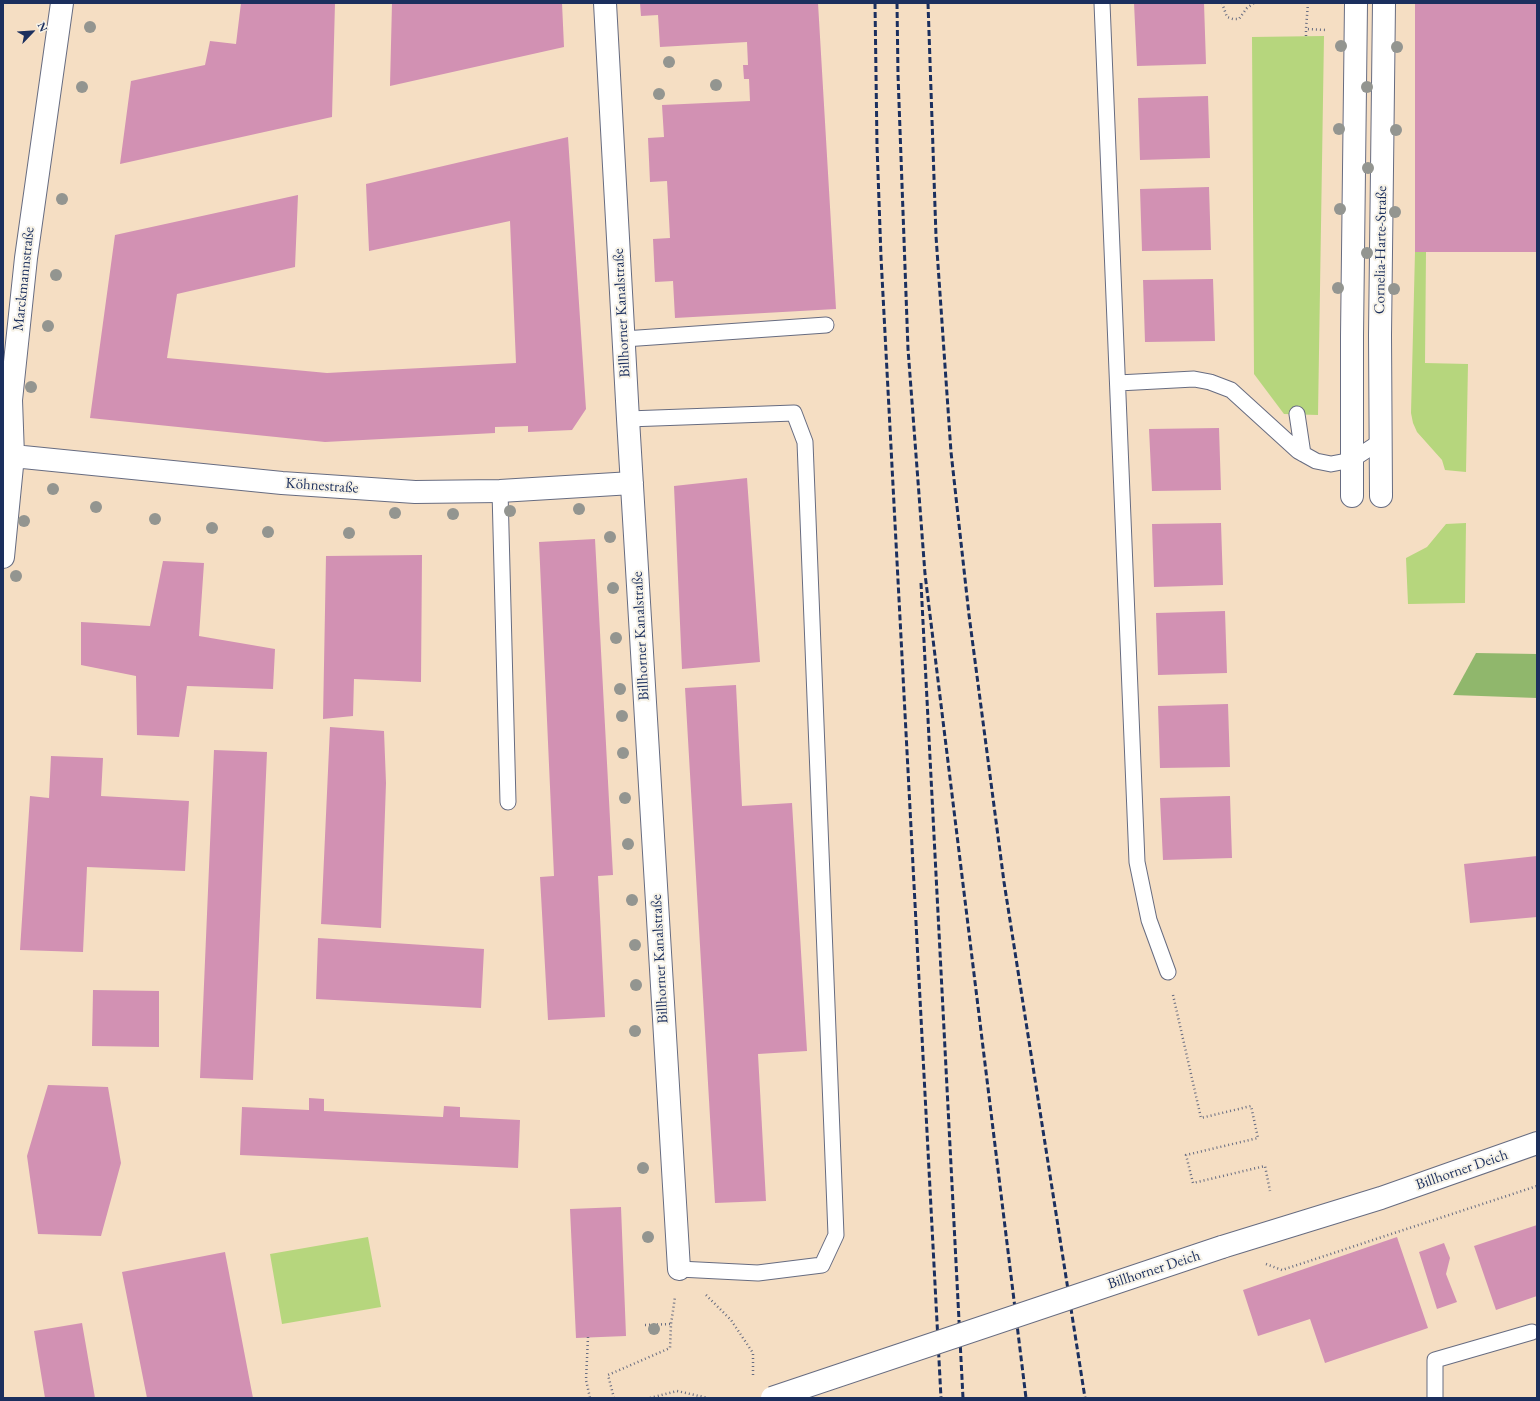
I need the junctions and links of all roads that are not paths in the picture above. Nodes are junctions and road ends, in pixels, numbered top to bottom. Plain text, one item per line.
1 (62, 3) edge
2 (605, 3) edge
3 (1102, 3) edge
4 (1356, 3) edge
5 (1384, 3) edge
6 (826, 325) dead end
7 (624, 339) junction
8 (1118, 383) junction
9 (1297, 414) dead end
10 (628, 419) junction
11 (1381, 442) junction
12 (1303, 454) junction
13 (13, 456) junction
14 (1352, 460) junction
15 (632, 483) junction
16 (500, 492) junction
17 (1352, 496) dead end
18 (1381, 496) dead end
19 (3, 557) edge
20 (508, 802) dead end
21 (1168, 972) road end
22 (1537, 1144) edge
23 (679, 1269) joint
24 (1532, 1332) dead end
25 (772, 1398) edge
26 (1435, 1398) edge

1 - 13 street, Marckmannstraße
2 - 7 street, Billhorner Kanalstraße
3 - 8 lane
4 - 14 street, Cornelia-Harte-Straße
5 - 11 street, Cornelia-Harte-Straße
6 - 7 lane
7 - 10 street, Billhorner Kanalstraße
8 - 12 lane
8 - 21 lane
9 - 12 lane
10 - 15 street, Billhorner Kanalstraße
10 - 23 lane
11 - 14 lane
11 - 18 street, Cornelia-Harte-Straße
12 - 14 lane
13 - 16 street, Köhnestraße
13 - 19 street, Marckmannstraße
14 - 17 street, Cornelia-Harte-Straße
15 - 16 street, Köhnestraße
15 - 23 street, Billhorner Kanalstraße
16 - 20 lane
22 - 25 street, Billhorner Deich, bridge
24 - 26 lane

